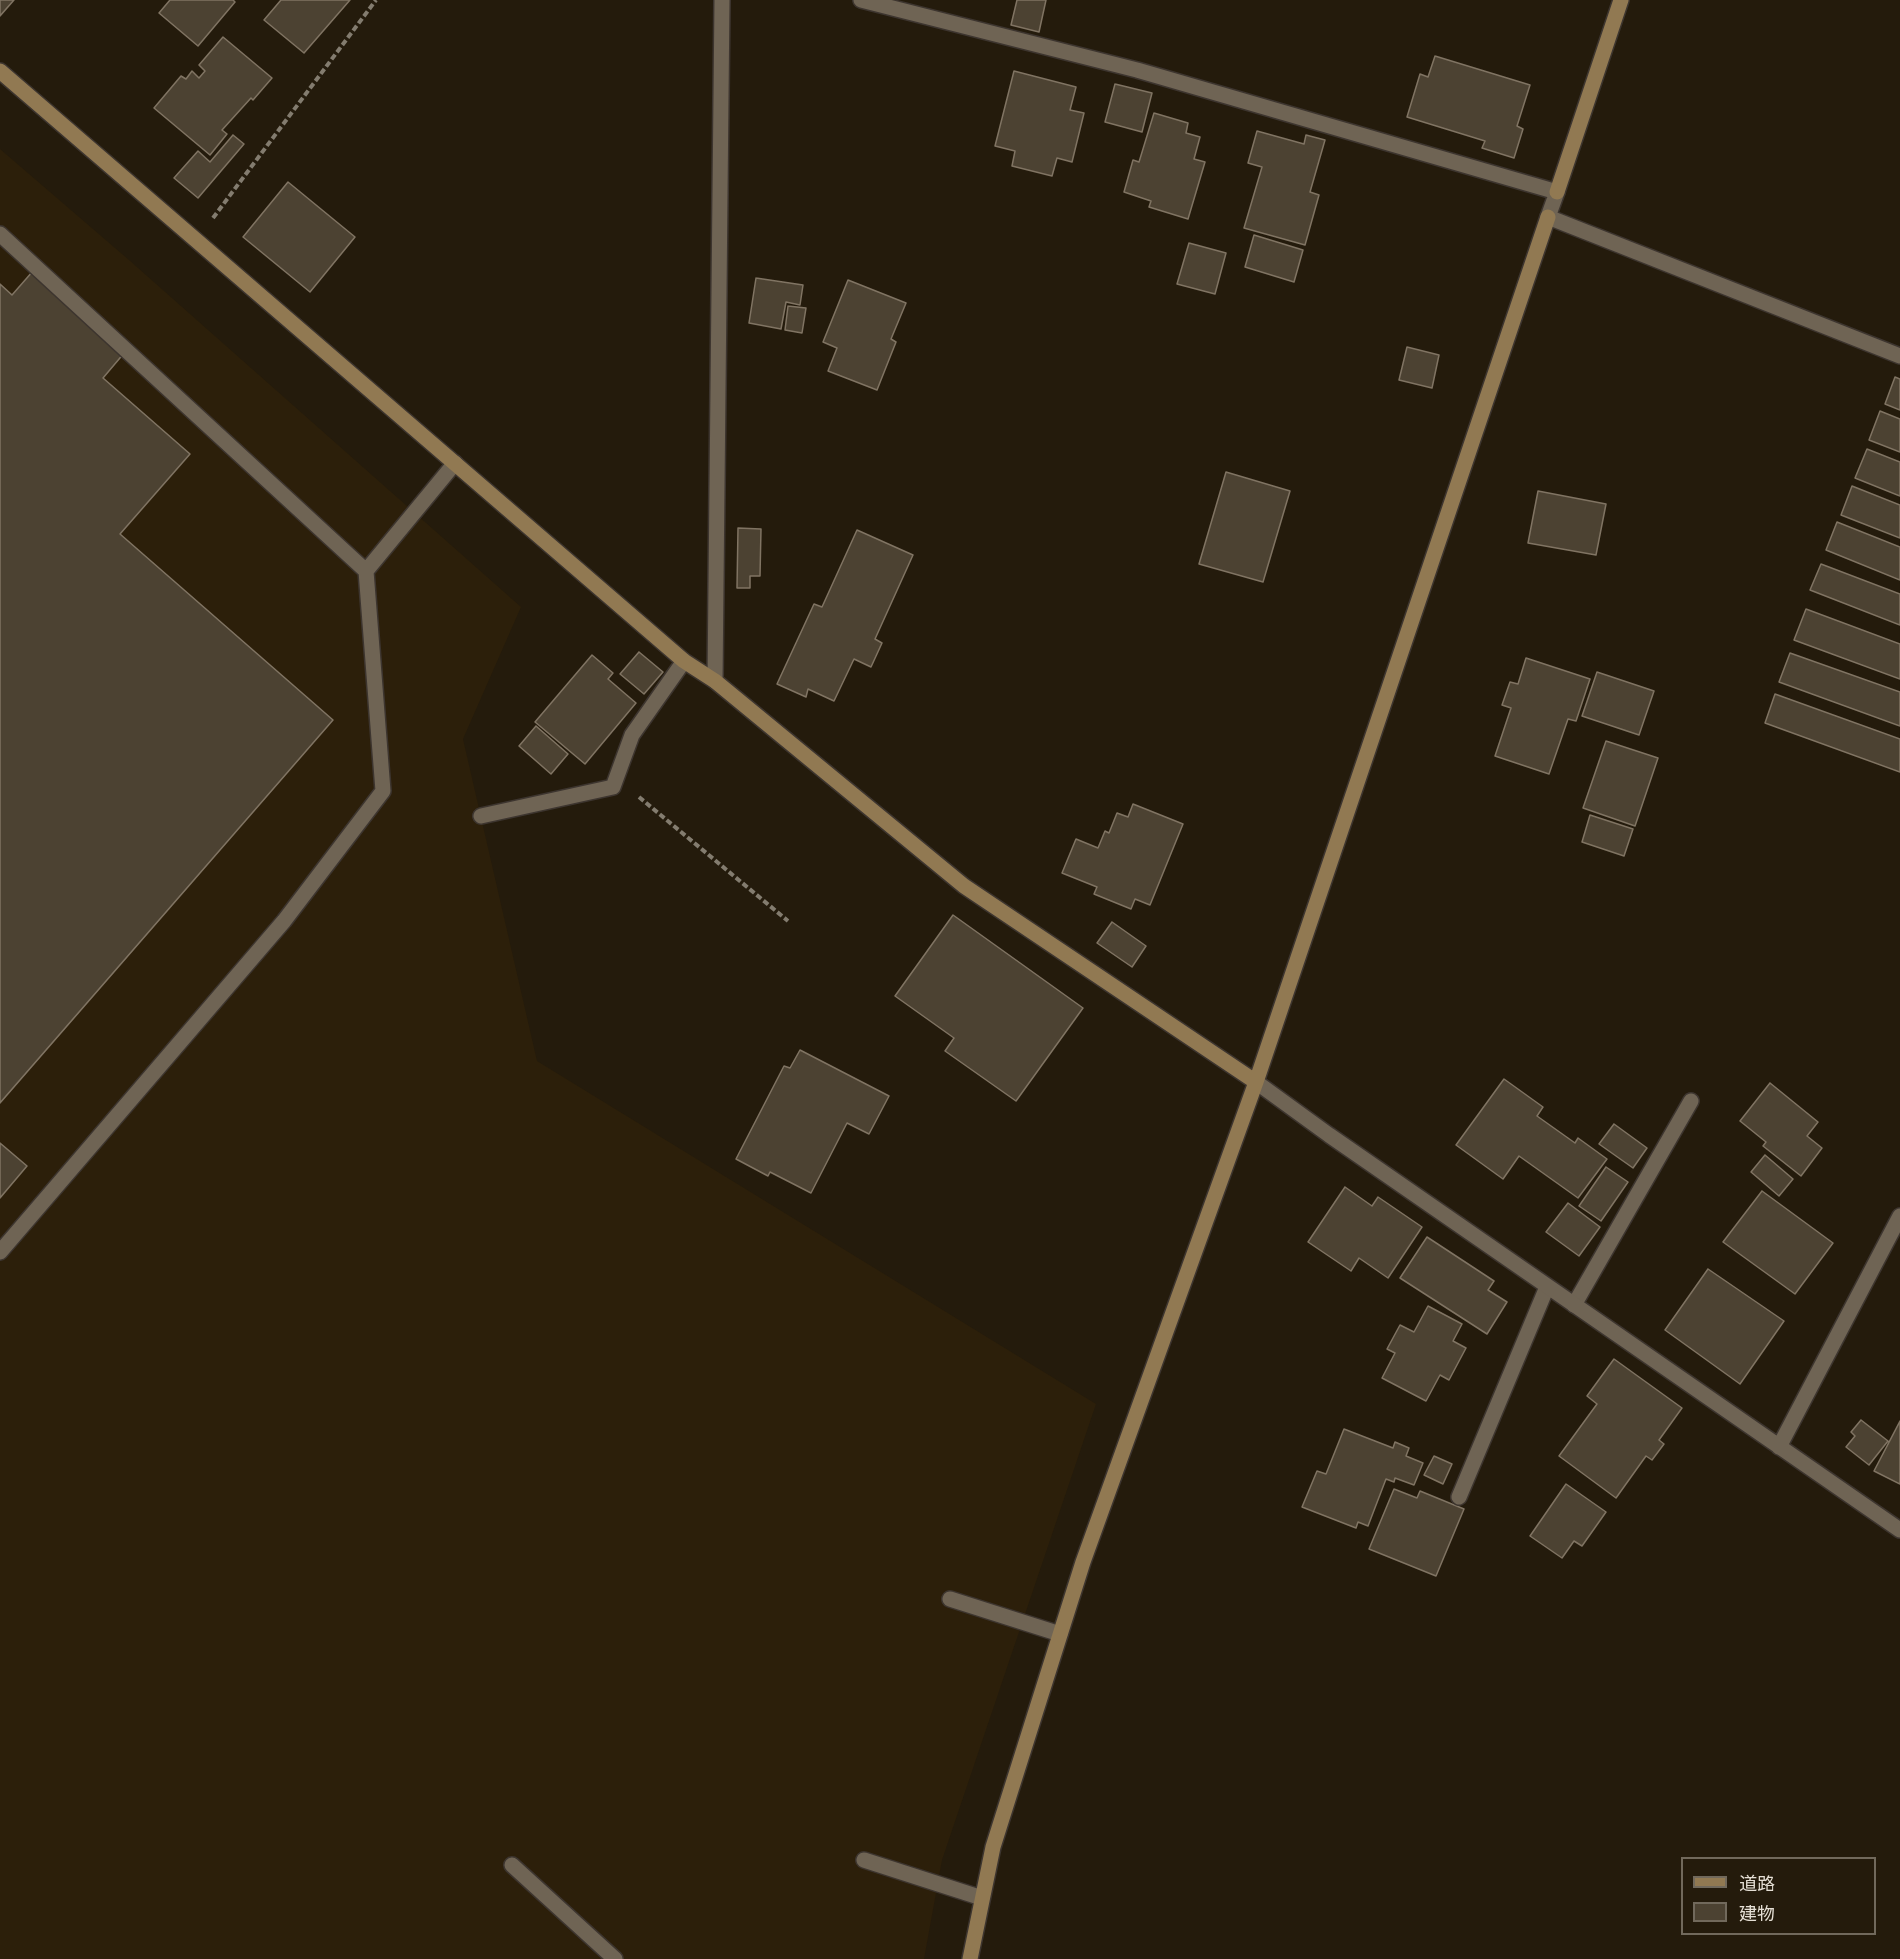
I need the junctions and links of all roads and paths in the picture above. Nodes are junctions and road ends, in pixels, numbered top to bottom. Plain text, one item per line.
1 (376, 0) edge
2 (722, 0) edge
3 (861, 0) edge
4 (1621, 0) edge
5 (0, 71) edge
6 (1557, 192) junction
7 (1548, 217) junction
8 (0, 234) edge
9 (197, 241) junction
10 (1900, 356) edge
11 (455, 463) junction
12 (366, 571) junction
13 (684, 661) junction
14 (715, 681) junction
15 (613, 788) junction
16 (481, 816) dead end
17 (788, 921) dead end
18 (1256, 1082) junction
19 (1691, 1101) dead end
20 (1900, 1216) edge
21 (0, 1252) edge
22 (1547, 1287) junction
23 (1574, 1305) junction
24 (1779, 1447) junction
25 (1459, 1497) dead end
26 (1900, 1530) edge
27 (950, 1599) dead end
28 (1060, 1634) junction
29 (864, 1860) dead end
30 (512, 1865) dead end
31 (982, 1898) junction
32 (615, 1959) edge
33 (970, 1959) edge

1 - 9 path
2 - 14 street
3 - 6 street
4 - 6 street
5 - 9 street
6 - 7 street
7 - 10 street
7 - 18 street
8 - 12 street
9 - 11 street
11 - 12 street
11 - 13 street
12 - 21 street
13 - 14 street
13 - 15 street
14 - 18 street
15 - 16 street
15 - 17 path
18 - 22 street
18 - 28 street
19 - 23 street
20 - 24 street
22 - 23 street
22 - 25 street
23 - 24 street
24 - 26 street
27 - 28 street
28 - 31 street
29 - 31 street
30 - 32 street
31 - 33 street

